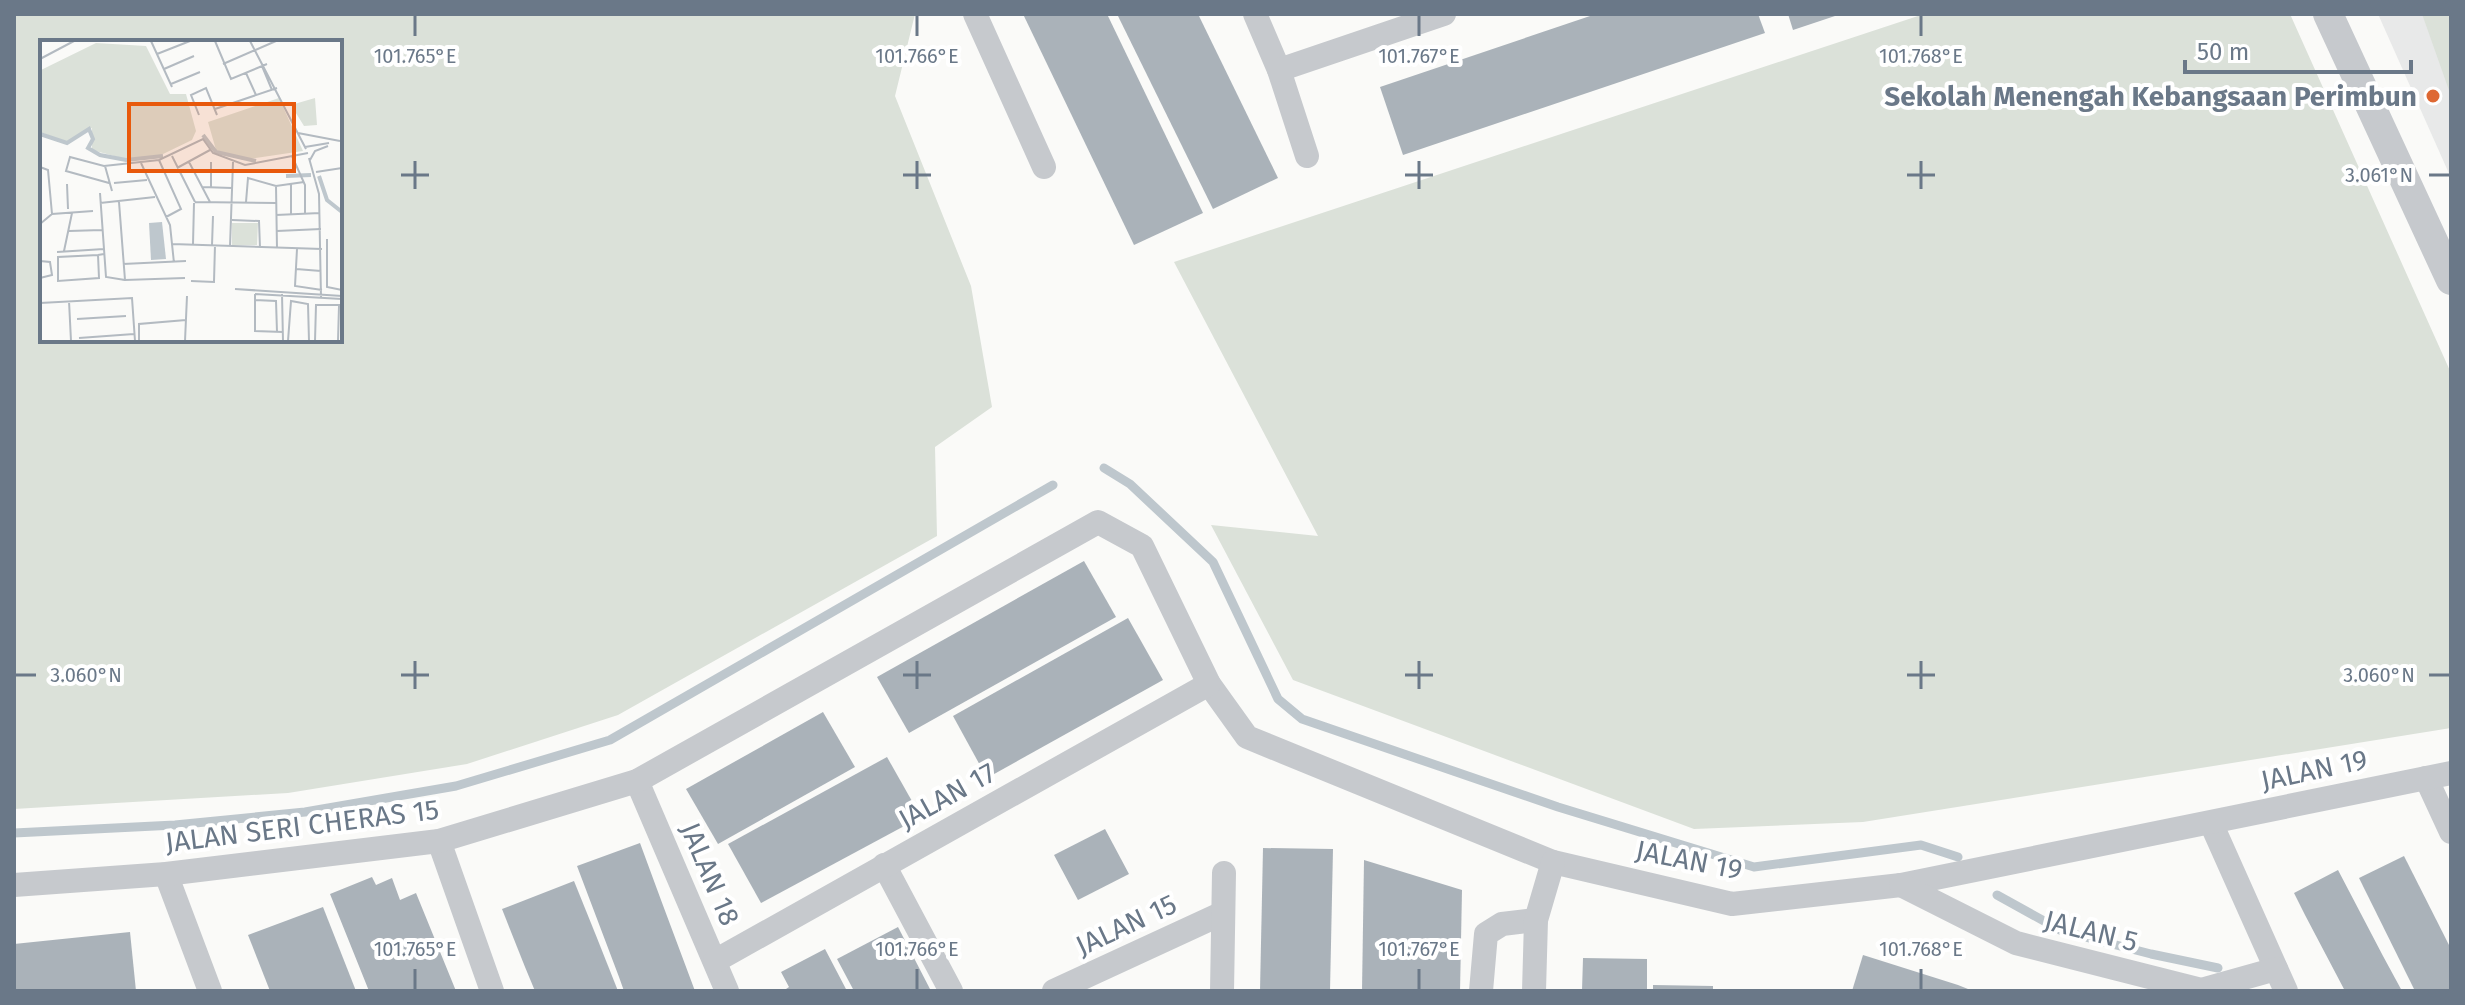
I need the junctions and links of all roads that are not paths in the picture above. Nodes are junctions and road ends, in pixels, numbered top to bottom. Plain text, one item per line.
1 (975, 14) edge
2 (1255, 14) edge
3 (1444, 14) edge
4 (2328, 14) edge
5 (1279, 70) junction
6 (1307, 156) dead end
7 (1044, 167) dead end
8 (2451, 280) edge
9 (1209, 684) junction
10 (2451, 773) edge
11 (2426, 778) junction
12 (637, 781) junction
13 (2211, 823) junction
14 (2451, 832) edge
15 (439, 841) junction
16 (1553, 862) junction
17 (884, 865) junction
18 (1224, 873) dead end
19 (166, 874) junction
20 (14, 885) edge
21 (1901, 885) junction
22 (1223, 913) junction
23 (1536, 920) junction
24 (715, 961) junction
25 (2281, 980) edge
26 (210, 991) edge
27 (492, 991) edge
28 (727, 991) edge
29 (951, 991) edge
30 (1054, 991) edge
31 (1222, 991) edge
32 (1481, 991) edge
33 (1534, 991) edge

1 - 7 street
2 - 5 street
3 - 5 street
4 - 8 street
5 - 6 street
9 - 12 street, JALAN 19
9 - 16 street, JALAN 19
9 - 17 street, JALAN 17
10 - 11 street, JALAN 19
11 - 13 street, JALAN 19
11 - 14 street
12 - 15 street, JALAN SERI CHERAS 15
12 - 24 street, JALAN 18
13 - 21 street, JALAN 19
13 - 25 street, JALAN 5
15 - 19 street, JALAN SERI CHERAS 15
15 - 27 street
16 - 21 street, JALAN 19
16 - 23 street
17 - 24 street, JALAN 17
17 - 29 street
18 - 22 street
19 - 20 street, JALAN SERI CHERAS 15
19 - 26 street
21 - 25 street, JALAN 5
22 - 30 street, JALAN 15
22 - 31 street
23 - 32 street
23 - 33 street
24 - 28 street, JALAN 18

